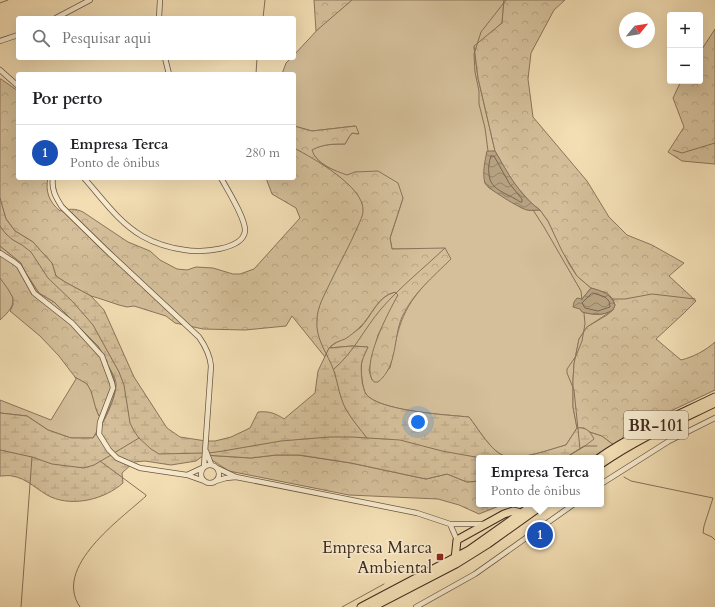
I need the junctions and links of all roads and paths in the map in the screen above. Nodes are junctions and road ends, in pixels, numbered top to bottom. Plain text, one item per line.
1 (90, 0) edge
2 (160, 0) edge
3 (60, 16) edge
4 (159, 16) edge
5 (16, 36) edge
6 (0, 40) edge
7 (166, 60) edge
8 (0, 70) edge
9 (168, 72) edge
10 (16, 84) edge
11 (52, 180) edge
12 (86, 180) edge
13 (222, 180) edge
14 (0, 253) edge
15 (715, 397) edge
16 (715, 404) edge
17 (715, 418) edge
18 (206, 451) junction
19 (603, 455) edge
20 (604, 462) edge
21 (211, 464) junction
22 (203, 467) junction
23 (217, 468) junction
24 (188, 475) junction
25 (236, 477) junction
26 (204, 481) junction
27 (604, 482) edge
28 (212, 483) junction
29 (530, 507) edge
30 (540, 507) edge
31 (570, 507) edge
32 (521, 513) junction
33 (450, 524) junction
34 (484, 524) junction
35 (457, 540) junction
36 (454, 559) junction
37 (361, 607) edge
38 (373, 607) edge
39 (416, 607) edge

1 - 3 street
2 - 4 street
5 - 6 street
7 - 9 street
8 - 10 street
11 - 18 street
12 - 13 street
14 - 24 street
15 - 19 highway, BR-101
16 - 20 highway, BR-101
17 - 27 street
18 - 21 street
18 - 22 street
21 - 22 street
21 - 23 street
22 - 24 street
22 - 26 street
23 - 25 street
23 - 28 street
24 - 26 street
25 - 28 street
25 - 33 street
26 - 28 street
29 - 32 highway
30 - 38 highway
31 - 39 street
32 - 34 highway
32 - 36 highway
33 - 34 street
33 - 35 street
34 - 35 highway
35 - 36 highway
36 - 37 highway

